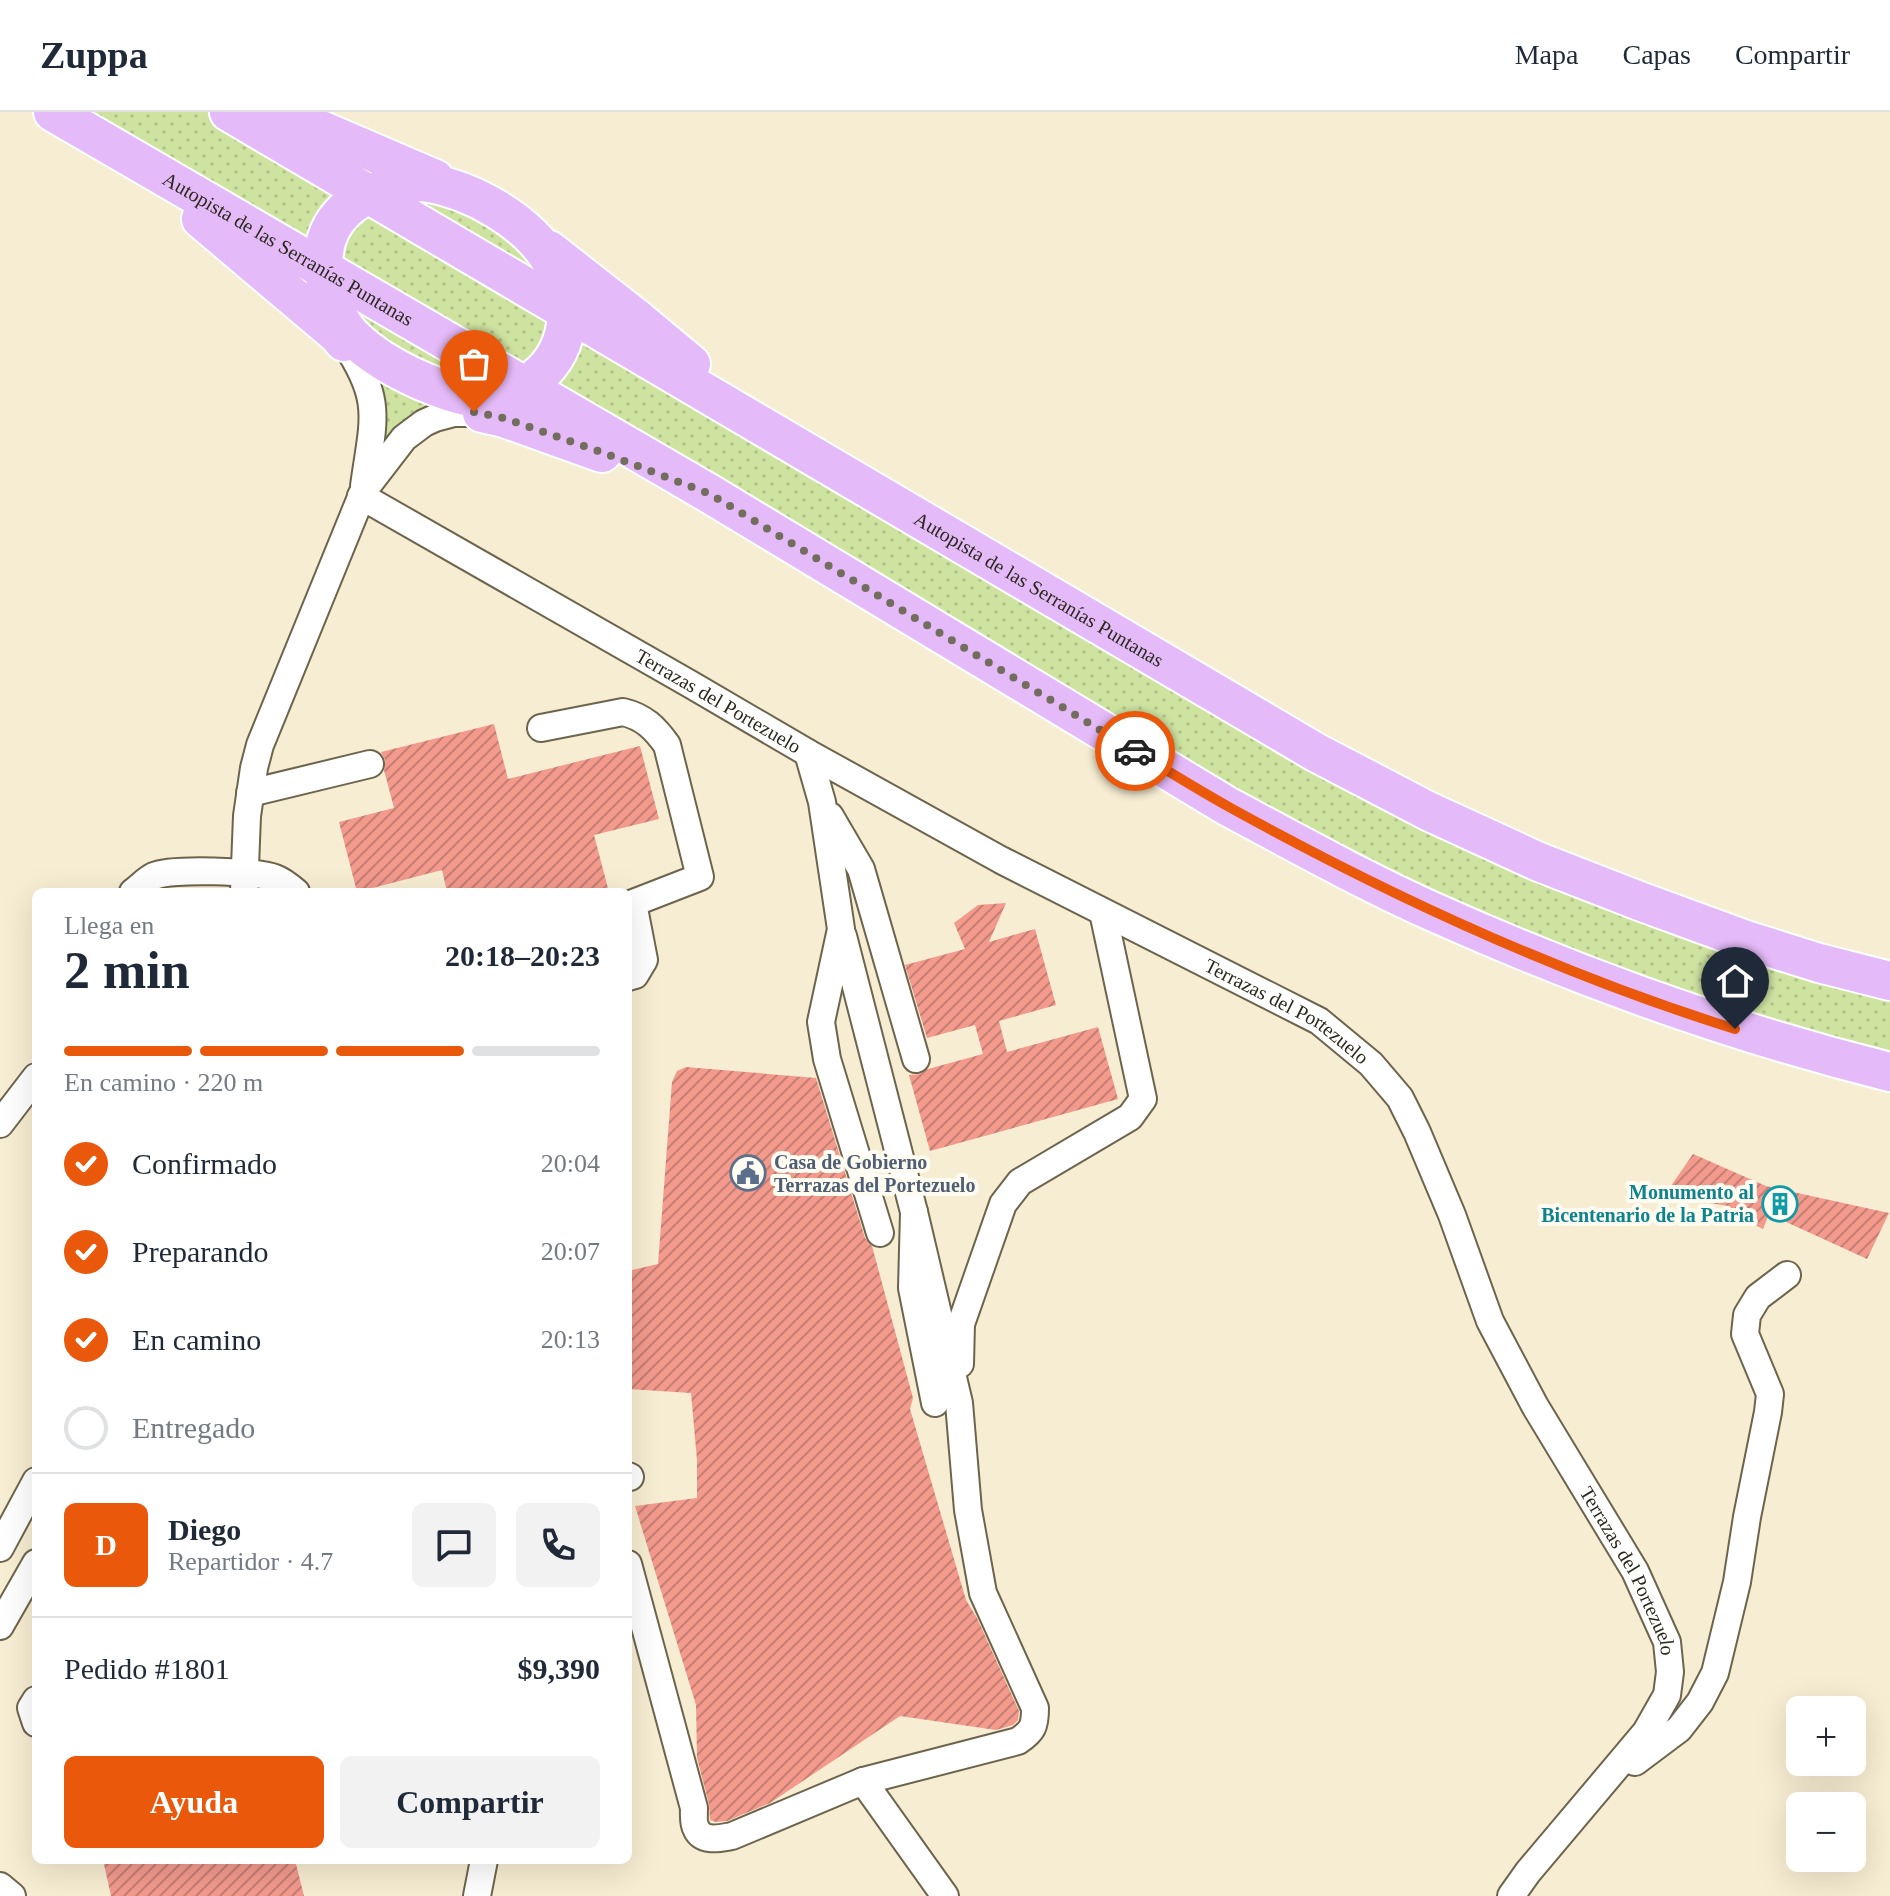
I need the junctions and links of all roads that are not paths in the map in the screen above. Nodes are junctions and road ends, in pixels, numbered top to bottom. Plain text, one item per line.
1 (53, 112) edge
2 (229, 112) edge
3 (279, 112) edge
4 (112, 147) junction
5 (466, 193) junction
6 (368, 194) junction
7 (522, 229) junction
8 (323, 269) junction
9 (567, 312) junction
10 (348, 338) junction
11 (523, 387) junction
12 (483, 405) junction
13 (769, 431) junction
14 (362, 493) junction
15 (710, 494) junction
16 (541, 728) dead end
17 (808, 753) junction
18 (370, 764) dead end
19 (250, 793) junction
20 (822, 802) junction
21 (245, 883) edge
22 (138, 888) edge
23 (292, 888) edge
24 (1103, 912) junction
25 (841, 929) junction
26 (632, 976) edge
27 (1890, 981) edge
28 (916, 1059) dead end
29 (1890, 1072) edge
30 (32, 1082) edge
31 (0, 1124) edge
32 (880, 1233) dead end
33 (1787, 1275) dead end
34 (947, 1403) junction
35 (32, 1488) edge
36 (0, 1548) edge
37 (32, 1570) edge
38 (632, 1579) edge
39 (0, 1626) edge
40 (863, 1781) junction
41 (1602, 1787) junction
42 (483, 1864) edge
43 (0, 1886) edge
44 (12, 1896) edge
45 (477, 1896) edge
46 (945, 1896) edge
47 (1511, 1896) edge

1 - 4 highway, Autopista de las Serranías Puntanas
2 - 6 highway, Autopista de las Serranías Puntanas
3 - 5 highway
4 - 8 highway, Autopista de las Serranías Puntanas
4 - 10 highway
5 - 6 highway
5 - 7 highway
6 - 8 highway
6 - 9 highway, Autopista de las Serranías Puntanas
7 - 9 highway
7 - 13 highway
8 - 10 highway
8 - 11 highway, Autopista de las Serranías Puntanas
9 - 11 highway
9 - 13 highway, Autopista de las Serranías Puntanas
10 - 12 highway
10 - 14 street
11 - 12 highway
11 - 15 highway, Autopista de las Serranías Puntanas
12 - 14 street
12 - 15 highway
13 - 27 highway, Autopista de las Serranías Puntanas
14 - 17 street, Terrazas del Portezuelo
14 - 19 street
15 - 29 highway, Autopista de las Serranías Puntanas
16 - 26 street
17 - 20 street
17 - 24 street, Terrazas del Portezuelo
18 - 19 street
19 - 21 street
20 - 25 street
20 - 28 street
21 - 22 street
21 - 23 street
24 - 34 street
24 - 41 street, Terrazas del Portezuelo
25 - 32 street
25 - 34 street
30 - 31 street
33 - 41 street
34 - 40 street
35 - 36 street
37 - 39 street
38 - 40 street
40 - 46 street
41 - 47 street, Terrazas del Portezuelo
42 - 45 street
43 - 44 street

